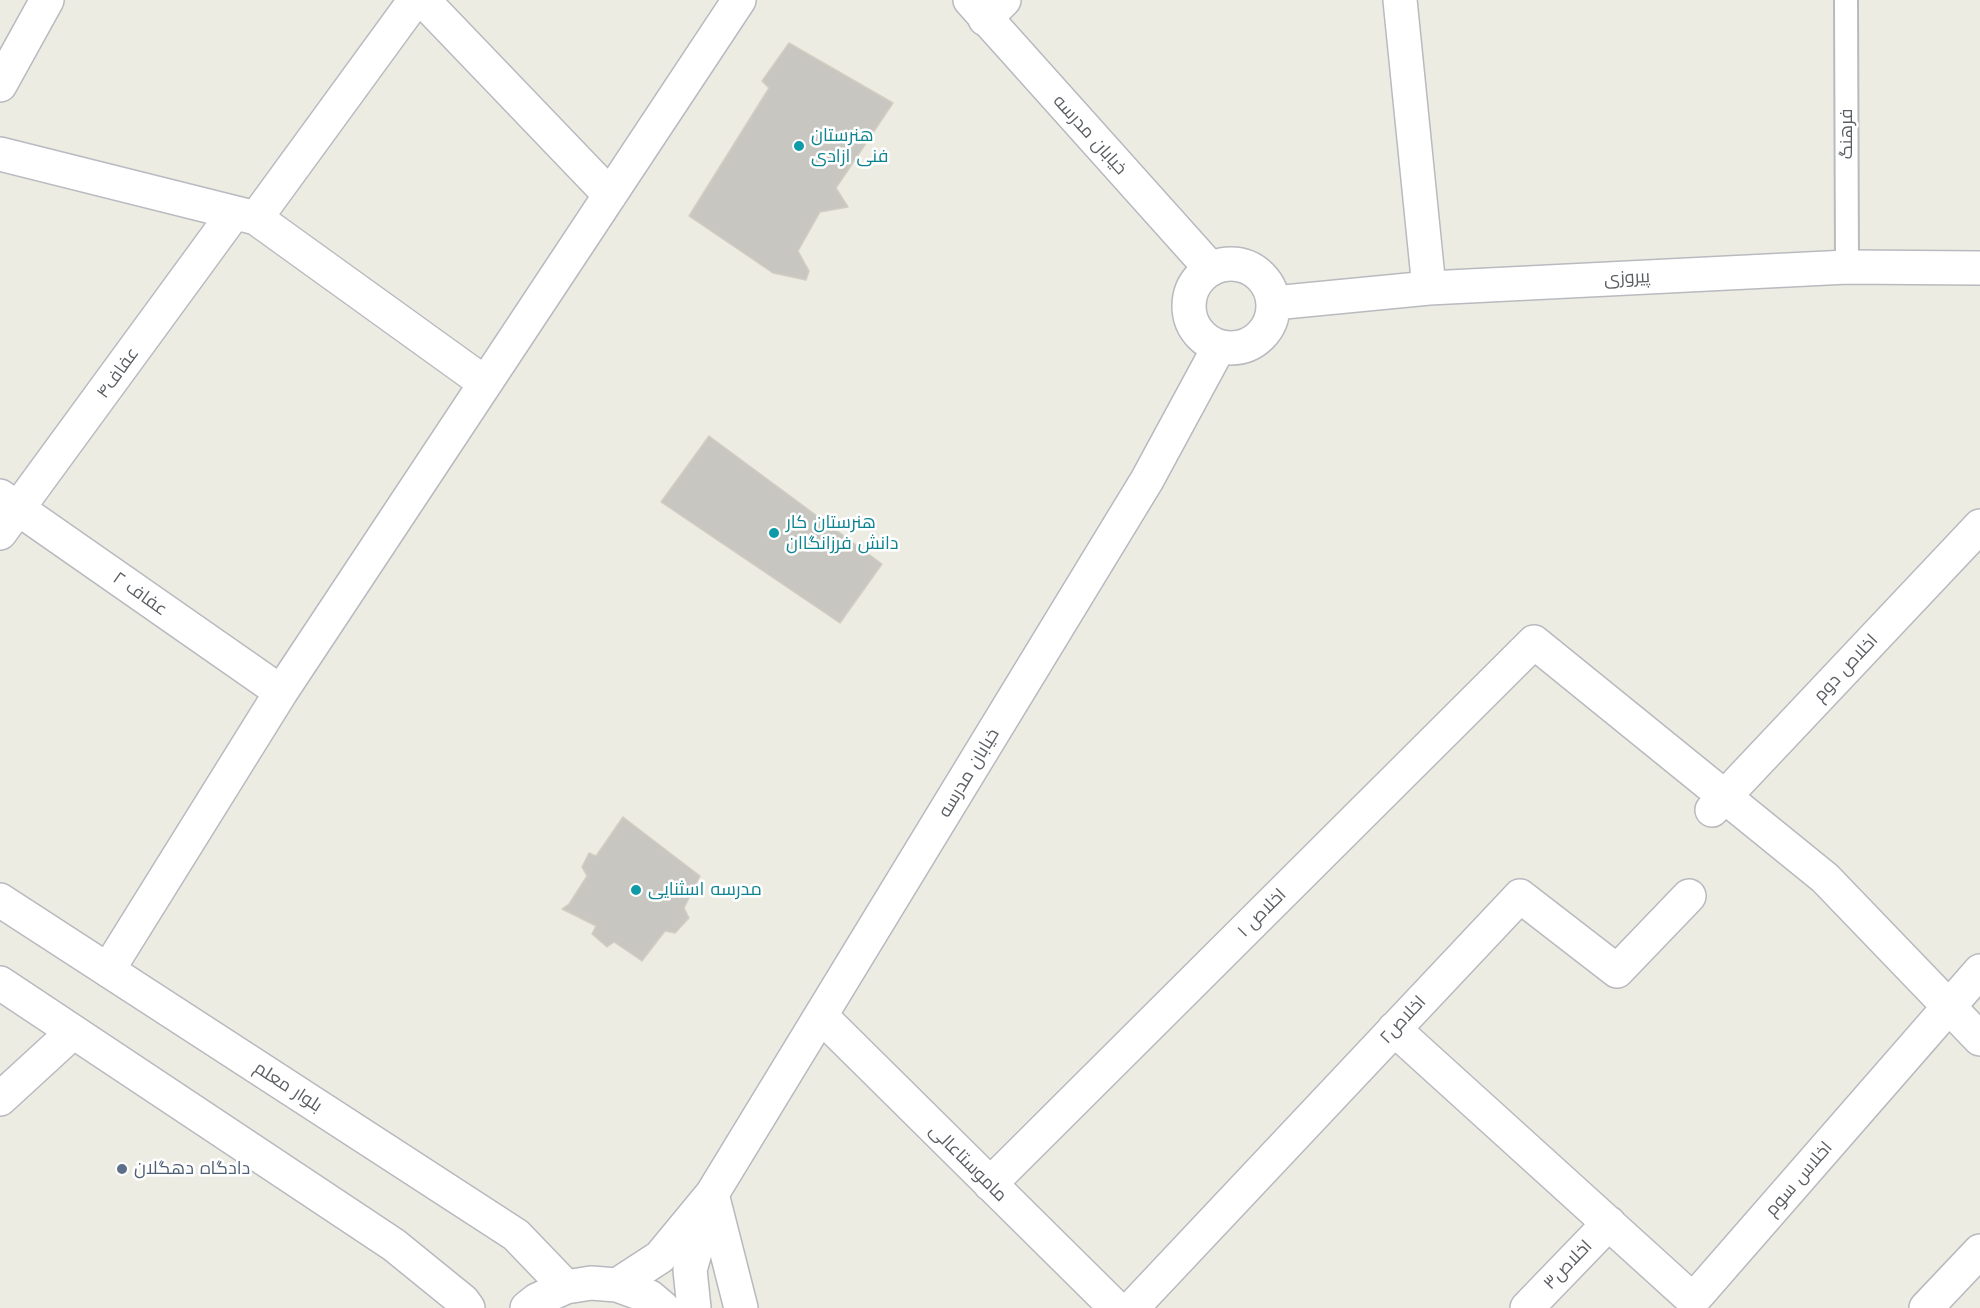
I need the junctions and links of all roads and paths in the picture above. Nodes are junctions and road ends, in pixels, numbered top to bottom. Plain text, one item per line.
1 (47, 0) edge
2 (415, 0) edge
3 (423, 0) edge
4 (739, 0) edge
5 (1400, 0) edge
6 (1846, 0) edge
7 (986, 6) edge
8 (0, 85) edge
9 (0, 154) edge
10 (610, 195) junction
11 (245, 215) junction
12 (1847, 267) junction
13 (1980, 268) edge
14 (1211, 269) junction
15 (1429, 288) junction
16 (1274, 303) junction
17 (1219, 347) junction
18 (485, 383) junction
19 (6, 512) edge
20 (1980, 526) edge
21 (281, 692) junction
22 (1718, 803) junction
23 (1689, 896) dead end
24 (0, 900) edge
25 (108, 970) junction
26 (1980, 971) edge
27 (0, 983) edge
28 (1948, 1007) junction
29 (821, 1016) junction
30 (1394, 1029) junction
31 (74, 1032) junction
32 (1980, 1039) edge
33 (0, 1099) edge
34 (990, 1184) junction
35 (712, 1194) junction
36 (1608, 1223) junction
37 (1980, 1251) edge
38 (617, 1285) junction
39 (566, 1287) junction
40 (468, 1308) edge
41 (527, 1308) edge
42 (663, 1308) edge
43 (693, 1308) edge
44 (741, 1308) edge
45 (1116, 1308) edge
46 (1132, 1308) edge
47 (1527, 1308) edge
48 (1926, 1308) edge

1 - 8 street
2 - 11 street, عفاف۴
3 - 10 street
4 - 10 street
5 - 15 street
6 - 12 lane, فرهنگ
7 - 14 street, خیابان مدرسه
9 - 11 street
10 - 18 street
11 - 18 street
11 - 19 street, عفاف۴
12 - 13 street, پیروزی
12 - 15 street, پیروزی
14 - 16 street
14 - 17 street
15 - 16 street, پیروزی
16 - 17 street
17 - 29 street, خیابان مدرسه
18 - 21 street
19 - 21 street, عفاف ۲
20 - 22 street, اخلاص دوم
21 - 25 street
22 - 28 street
22 - 34 street, اخلاص ۱
23 - 30 street, اخلاص۲
24 - 25 street, بلوار معلم
25 - 39 street, بلوار معلم
26 - 28 street, اخلاس سوم
27 - 31 street
28 - 32 street
28 - 36 street, اخلاس سوم
29 - 34 street, ماموستاعالی
29 - 35 street, خیابان مدرسه
30 - 36 street
30 - 46 street, اخلاص۲
31 - 33 street
31 - 40 street
34 - 45 street, ماموستاعالی
35 - 38 street
35 - 43 street
35 - 44 street
36 - 47 street, اخلاص۳
37 - 48 street
38 - 39 street
38 - 42 street
39 - 41 street

